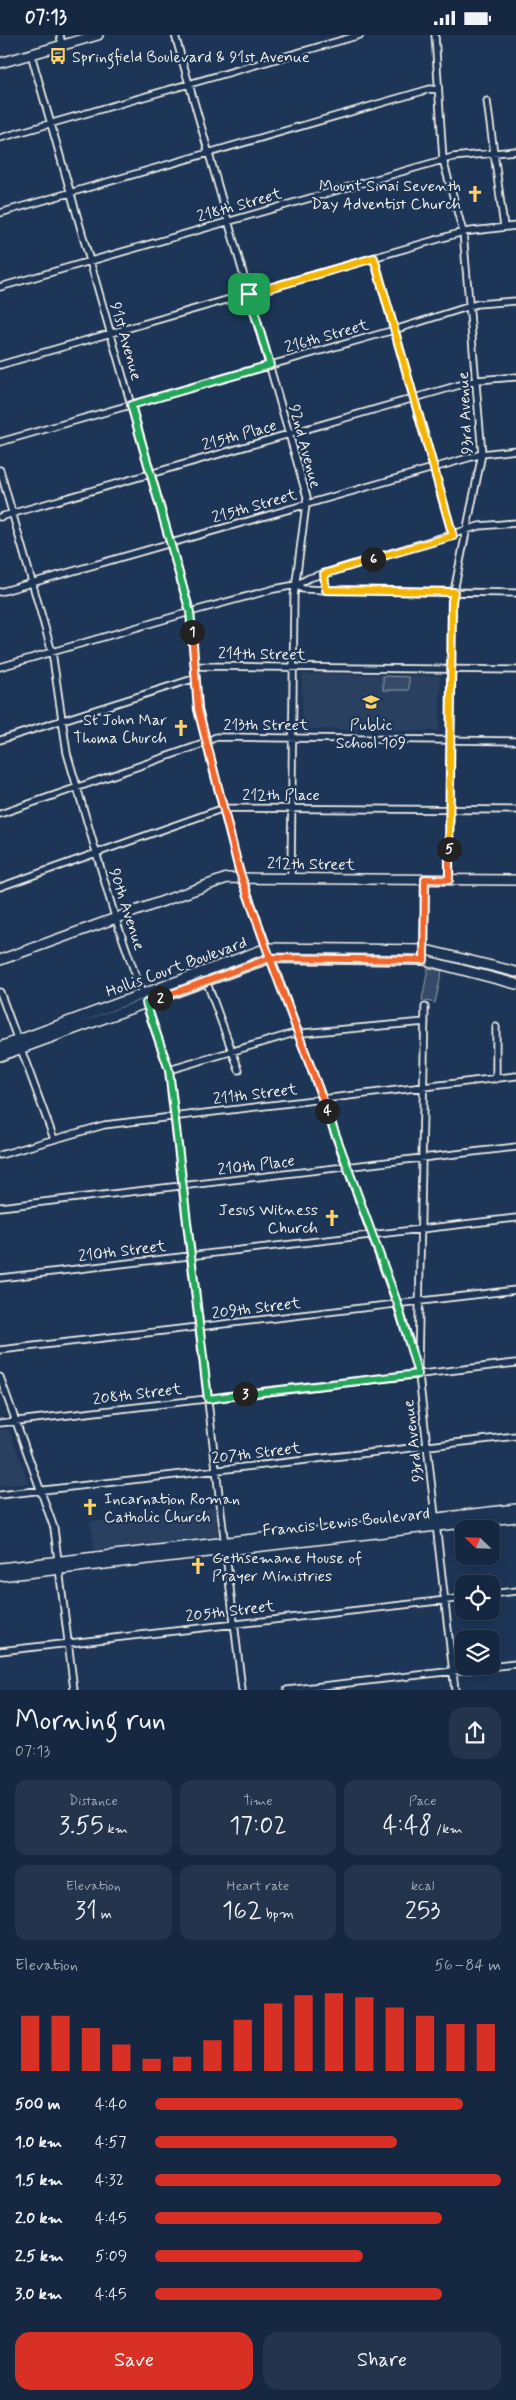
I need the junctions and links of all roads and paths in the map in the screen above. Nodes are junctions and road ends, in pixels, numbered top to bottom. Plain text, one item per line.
1 (60, 35) edge
2 (98, 35) edge
3 (175, 35) edge
4 (360, 35) edge
5 (436, 35) edge
6 (62, 45) junction
7 (31, 54) junction
8 (0, 63) edge
9 (189, 83) junction
10 (438, 90) junction
11 (487, 101) dead end
12 (51, 123) junction
13 (0, 138) edge
14 (516, 151) edge
15 (494, 153) junction
16 (208, 154) junction
17 (443, 160) junction
18 (70, 194) junction
19 (0, 213) edge
20 (228, 222) junction
21 (516, 226) edge
22 (504, 227) junction
23 (463, 232) junction
24 (374, 258) junction
25 (90, 261) junction
26 (0, 287) edge
27 (249, 294) junction
28 (516, 301) edge
29 (471, 307) junction
30 (394, 330) junction
31 (110, 333) junction
32 (0, 365) edge
33 (270, 365) junction
34 (516, 377) edge
35 (478, 381) junction
36 (414, 399) junction
37 (131, 405) junction
38 (289, 435) junction
39 (0, 442) edge
40 (516, 450) edge
41 (482, 454) junction
42 (434, 468) junction
43 (0, 469) edge
44 (151, 474) junction
45 (306, 505) junction
46 (13, 514) junction
47 (0, 517) edge
48 (516, 523) edge
49 (465, 531) junction
50 (453, 536) junction
51 (171, 543) junction
52 (324, 574) junction
53 (32, 583) junction
54 (296, 585) junction
55 (326, 590) junction
56 (0, 592) edge
57 (454, 592) junction
58 (516, 593) edge
59 (190, 612) junction
60 (52, 652) junction
61 (195, 666) junction
62 (0, 667) edge
63 (294, 667) junction
64 (451, 669) junction
65 (516, 670) edge
66 (196, 678) junction
67 (62, 720) junction
68 (292, 738) junction
69 (0, 740) edge
70 (450, 740) junction
71 (207, 741) junction
72 (516, 741) edge
73 (77, 788) junction
74 (291, 807) junction
75 (224, 808) junction
76 (449, 809) junction
77 (516, 810) edge
78 (0, 814) edge
79 (96, 853) junction
80 (242, 877) junction
81 (291, 877) junction
82 (425, 879) junction
83 (449, 880) junction
84 (516, 880) edge
85 (0, 887) edge
86 (115, 917) junction
87 (267, 948) junction
88 (318, 949) junction
89 (371, 949) junction
90 (426, 950) junction
91 (270, 958) junction
92 (318, 958) junction
93 (0, 959) edge
94 (372, 959) junction
95 (424, 960) junction
96 (478, 962) junction
97 (203, 972) junction
98 (516, 972) edge
99 (476, 973) junction
100 (207, 981) junction
101 (516, 984) edge
102 (0, 992) edge
103 (143, 993) junction
104 (146, 1003) junction
105 (425, 1007) dead end
106 (100, 1015) junction
107 (425, 1022) junction
108 (496, 1027) dead end
109 (298, 1033) junction
110 (20, 1045) junction
111 (0, 1047) edge
112 (233, 1051) junction
113 (0, 1056) edge
114 (169, 1070) junction
115 (239, 1070) dead end
116 (516, 1076) edge
117 (496, 1079) junction
118 (423, 1087) junction
119 (322, 1099) junction
120 (176, 1116) junction
121 (54, 1139) junction
122 (516, 1147) edge
123 (0, 1155) edge
124 (421, 1158) junction
125 (347, 1167) junction
126 (184, 1186) junction
127 (0, 1207) edge
128 (516, 1218) edge
129 (420, 1229) junction
130 (372, 1235) junction
131 (192, 1256) junction
132 (0, 1278) edge
133 (516, 1291) edge
134 (419, 1301) junction
135 (398, 1305) junction
136 (200, 1327) junction
137 (0, 1351) edge
138 (516, 1363) edge
139 (418, 1367) junction
140 (418, 1374) junction
141 (0, 1377) edge
142 (208, 1399) junction
143 (16, 1421) junction
144 (0, 1423) edge
145 (516, 1435) edge
146 (426, 1446) junction
147 (216, 1470) junction
148 (42, 1490) junction
149 (0, 1495) edge
150 (516, 1509) edge
151 (516, 1517) edge
152 (435, 1523) junction
153 (226, 1547) junction
154 (59, 1565) junction
155 (0, 1568) edge
156 (0, 1577) edge
157 (516, 1591) edge
158 (500, 1593) edge
159 (455, 1599) edge
160 (444, 1600) junction
161 (234, 1624) junction
162 (68, 1643) junction
163 (0, 1651) edge
164 (516, 1664) edge
165 (452, 1671) junction
166 (74, 1690) edge
167 (242, 1690) edge
168 (287, 1690) edge
169 (455, 1690) edge

1 - 6 street
2 - 6 main road
3 - 9 street, 92nd Avenue
4 - 9 street
5 - 10 street, 93rd Avenue
6 - 7 main road
7 - 8 main road
7 - 12 street, 91st Avenue
9 - 12 street
9 - 16 street, 92nd Avenue
10 - 16 street
10 - 17 street, 93rd Avenue
11 - 15 street
12 - 13 street
12 - 18 street, 91st Avenue
14 - 15 street, 218th Street
15 - 17 street, 218th Street
15 - 22 street
16 - 18 street
16 - 20 street, 92nd Avenue
17 - 20 street, 218th Street
17 - 23 street, 93rd Avenue
18 - 19 street
18 - 25 street, 91st Avenue
20 - 25 street, 218th Street
20 - 27 street, 92nd Avenue
21 - 22 street
22 - 23 street
23 - 24 street
23 - 29 street, 93rd Avenue
24 - 27 street
24 - 30 street
25 - 26 street, 218th Street
25 - 31 street, 91st Avenue
27 - 31 street
27 - 33 street, 92nd Avenue
28 - 29 street, 216th Street
29 - 30 street, 216th Street
29 - 35 street, 93rd Avenue
30 - 33 street, 216th Street
30 - 36 street
31 - 32 street
31 - 37 street, 91st Avenue
33 - 37 street, 216th Street
33 - 38 street, 92nd Avenue
34 - 35 street, 215th Place
35 - 36 street, 215th Place
35 - 41 street, 93rd Avenue
36 - 38 street, 215th Place
36 - 42 street
37 - 39 street, 216th Street
37 - 44 street, 91st Avenue
38 - 44 street, 215th Place
38 - 45 street, 92nd Avenue
40 - 41 street, 215th Street
41 - 42 street, 215th Street
41 - 49 street, 93rd Avenue
42 - 45 street, 215th Street
42 - 50 street
43 - 46 street, 90th Avenue
44 - 46 street, 215th Place
44 - 51 street, 91st Avenue
45 - 51 street, 215th Street
45 - 54 street, 92nd Avenue
46 - 47 street, 215th Place
46 - 53 street, 90th Avenue
48 - 49 street
49 - 50 street
49 - 57 street, 93rd Avenue
50 - 52 street
51 - 53 street, 215th Street
51 - 59 street, 91st Avenue
52 - 54 street
52 - 55 street
53 - 56 street, 215th Street
53 - 60 street, 90th Avenue
54 - 55 street
54 - 59 street
54 - 63 street, 92nd Avenue
55 - 57 street
57 - 58 street
57 - 64 street, 93rd Avenue
59 - 60 street
59 - 61 street, 91st Avenue
60 - 62 street
60 - 67 street, 90th Avenue
61 - 63 street, 214th Street
61 - 66 street, 214th Street
63 - 64 street, 214th Street
63 - 68 street, 92nd Avenue
64 - 65 street, 214th Street
64 - 70 street, 93rd Avenue
66 - 67 street
66 - 71 street
67 - 69 street
67 - 73 street, 90th Avenue
68 - 70 street, 213th Street
68 - 71 street, 213th Street
68 - 74 street, 92nd Avenue
70 - 72 street, 213th Street
70 - 76 street, 93rd Avenue
71 - 73 street, 213th Street
71 - 75 street
73 - 78 street, 213th Street
73 - 79 street, 90th Avenue
74 - 75 street, 212th Place
74 - 76 street, 212th Place
74 - 81 street, 92nd Avenue
75 - 79 street, 212th Place
75 - 80 street
76 - 77 street, 212th Place
76 - 83 street, 93rd Avenue
79 - 85 street, 212th Place
79 - 86 street, 90th Avenue
80 - 81 main road, 212th Street
80 - 86 main road, 212th Street
80 - 87 street
81 - 82 main road, 212th Street
82 - 83 main road, 212th Street
82 - 90 street
83 - 84 main road, 212th Street
86 - 93 main road, 212th Street
86 - 103 street, 90th Avenue
87 - 88 main road, Hollis Court Boulevard
87 - 91 street
87 - 97 main road, Hollis Court Boulevard
88 - 89 main road, Hollis Court Boulevard
88 - 92 main road
89 - 90 main road, Hollis Court Boulevard
89 - 94 main road
90 - 95 street
90 - 96 main road, Hollis Court Boulevard
91 - 92 main road, Hollis Court Boulevard
91 - 100 main road, Hollis Court Boulevard
91 - 109 street
92 - 94 main road, Hollis Court Boulevard
94 - 95 main road, Hollis Court Boulevard
95 - 99 main road, Hollis Court Boulevard
96 - 98 main road, Hollis Court Boulevard
96 - 99 main road
97 - 100 street
97 - 103 main road, Hollis Court Boulevard
99 - 101 main road, Hollis Court Boulevard
100 - 104 main road, Hollis Court Boulevard
100 - 112 street
102 - 110 street
103 - 104 street, 90th Avenue
103 - 106 main road, Hollis Court Boulevard
104 - 106 main road, Hollis Court Boulevard
104 - 114 street, 90th Avenue
105 - 107 street, 93rd Avenue
106 - 110 main road, Hollis Court Boulevard
107 - 109 street
107 - 118 street, 93rd Avenue
108 - 117 street
109 - 112 street
109 - 119 street
110 - 111 main road, Hollis Court Boulevard
110 - 113 main road, Hollis Court Boulevard
110 - 121 street
112 - 114 street
112 - 115 street
114 - 120 street, 90th Avenue
116 - 117 street, 211th Street
117 - 118 street, 211th Street
118 - 119 street, 211th Street
118 - 124 street, 93rd Avenue
119 - 120 street, 211th Street
119 - 125 street
120 - 121 street, 211th Street
120 - 126 street, 90th Avenue
121 - 123 street, 211th Street
122 - 124 street, 210th Place
124 - 125 street, 210th Place
124 - 129 street, 93rd Avenue
125 - 126 street, 210th Place
125 - 130 street
126 - 127 street, 210th Place
126 - 131 street, 90th Avenue
128 - 129 street, 210th Street
129 - 130 street, 210th Street
129 - 134 street, 93rd Avenue
130 - 131 street, 210th Street
130 - 135 street
131 - 132 street, 210th Street
131 - 136 street, 90th Avenue
133 - 134 street, 209th Street
134 - 135 street, 209th Street
134 - 139 street, 93rd Avenue
135 - 136 street, 209th Street
135 - 139 street
136 - 137 street, 209th Street
136 - 142 street, 90th Avenue
138 - 140 street, 208th Street
139 - 140 street, 93rd Avenue
140 - 142 street, 208th Street
140 - 146 street, 93rd Avenue
141 - 143 street
142 - 143 street, 208th Street
142 - 147 street, 90th Avenue
143 - 144 street, 208th Street
143 - 148 street
145 - 146 street, 207th Street
146 - 147 street, 207th Street
146 - 152 street, 93rd Avenue
147 - 148 street, 207th Street
147 - 153 street, 90th Avenue
148 - 149 street, 207th Street
148 - 154 street
150 - 152 main road, Francis Lewis Boulevard
151 - 152 main road, Francis Lewis Boulevard
152 - 153 main road, Francis Lewis Boulevard
152 - 160 street, 93rd Avenue
153 - 154 main road, Francis Lewis Boulevard
153 - 161 street, 90th Avenue
154 - 155 main road, Francis Lewis Boulevard
154 - 156 main road, Francis Lewis Boulevard
154 - 162 street
157 - 158 street
159 - 160 street, 205th Street
160 - 161 street, 205th Street
160 - 165 street, 93rd Avenue
161 - 162 street, 205th Street
161 - 167 street, 90th Avenue
162 - 163 street, 205th Street
162 - 166 street
164 - 165 street
165 - 168 street
165 - 169 street, 93rd Avenue

